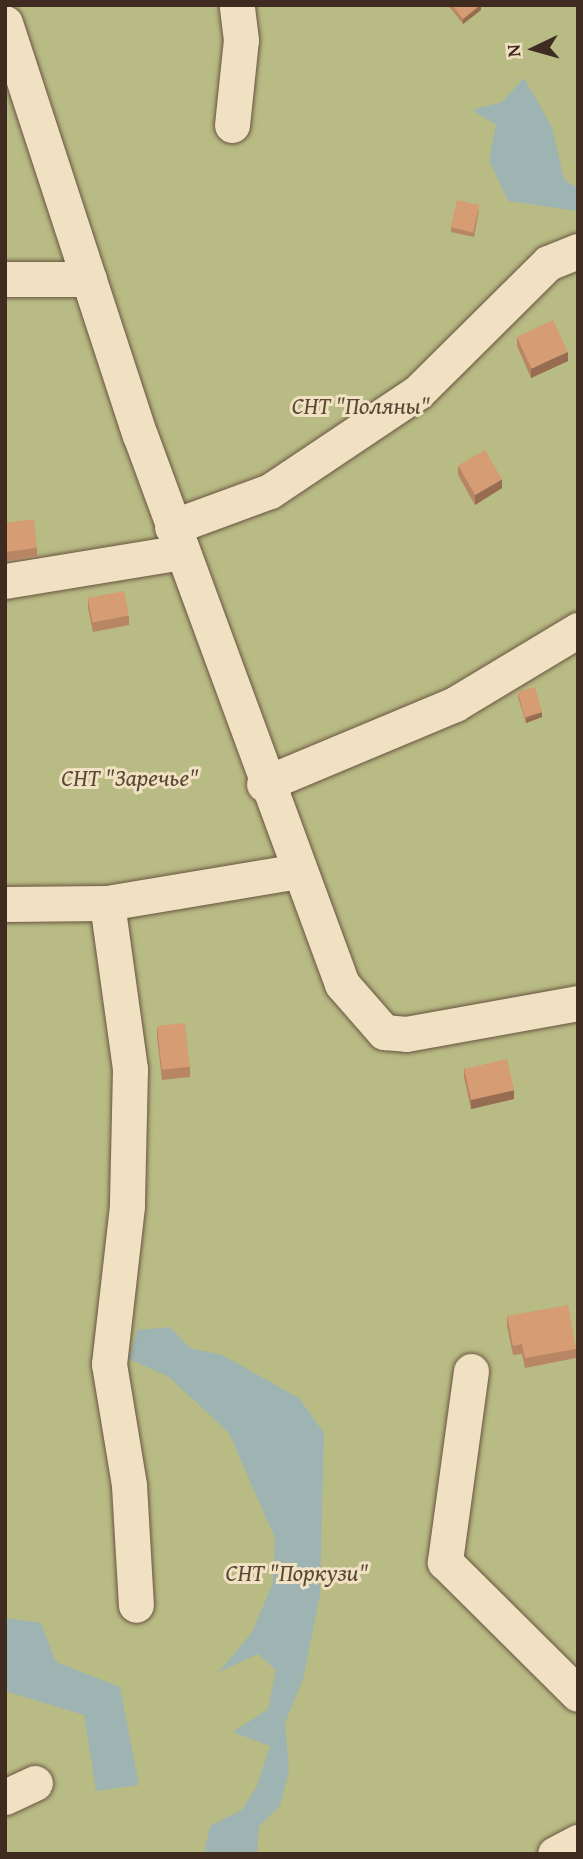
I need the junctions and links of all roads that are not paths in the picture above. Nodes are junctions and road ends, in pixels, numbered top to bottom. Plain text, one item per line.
1 (237, 5) edge
2 (5, 23) edge
3 (232, 125) dead end
4 (578, 251) edge
5 (5, 279) edge
6 (89, 279) junction
7 (177, 539) junction
8 (5, 581) edge
9 (578, 630) edge
10 (264, 784) junction
11 (298, 871) junction
12 (107, 903) junction
13 (5, 904) edge
14 (578, 1003) edge
15 (471, 1371) dead end
16 (136, 1605) dead end
17 (578, 1694) edge
18 (578, 1842) edge
19 (555, 1854) edge

1 - 3 street
2 - 6 street
4 - 7 street
5 - 6 street
6 - 7 street
7 - 8 street
7 - 10 street
9 - 10 street
10 - 11 street
11 - 12 street
11 - 14 street
12 - 13 street
12 - 16 street
15 - 17 street
18 - 19 street

